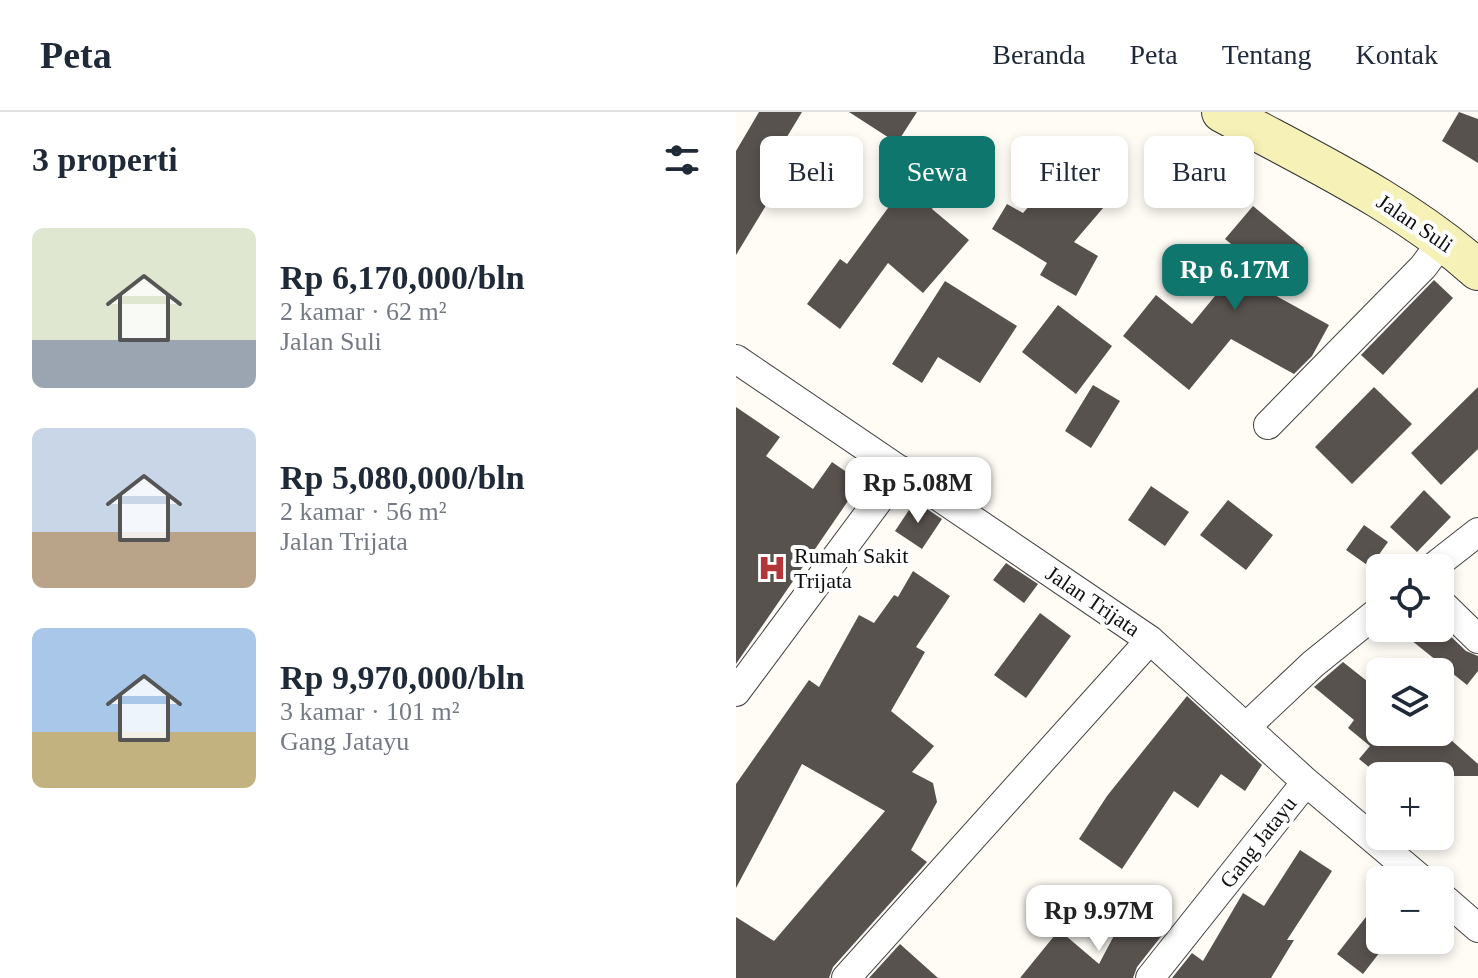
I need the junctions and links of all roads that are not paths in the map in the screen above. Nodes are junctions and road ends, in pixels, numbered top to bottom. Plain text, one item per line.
1 (1222, 112) edge
2 (1444, 239) junction
3 (1478, 270) edge
4 (736, 359) edge
5 (1268, 425) dead end
6 (901, 470) junction
7 (1478, 532) edge
8 (1450, 554) edge
9 (1454, 616) edge
10 (1366, 621) edge
11 (1478, 639) edge
12 (1150, 640) junction
13 (736, 692) edge
14 (1246, 727) junction
15 (1306, 782) junction
16 (1405, 866) edge
17 (1454, 907) edge
18 (1478, 928) edge
19 (846, 978) edge
20 (1150, 978) edge

1 - 2 main road, Jalan Suli
2 - 3 main road, Jalan Suli
2 - 5 street
4 - 6 street, Jalan Trijata
6 - 12 street, Jalan Trijata
6 - 13 street
7 - 8 street
9 - 11 street
10 - 14 street
12 - 14 street, Jalan Trijata
12 - 19 street
14 - 15 street, Jalan Trijata
15 - 16 street, Jalan Trijata
15 - 20 street, Gang Jatayu
17 - 18 street

